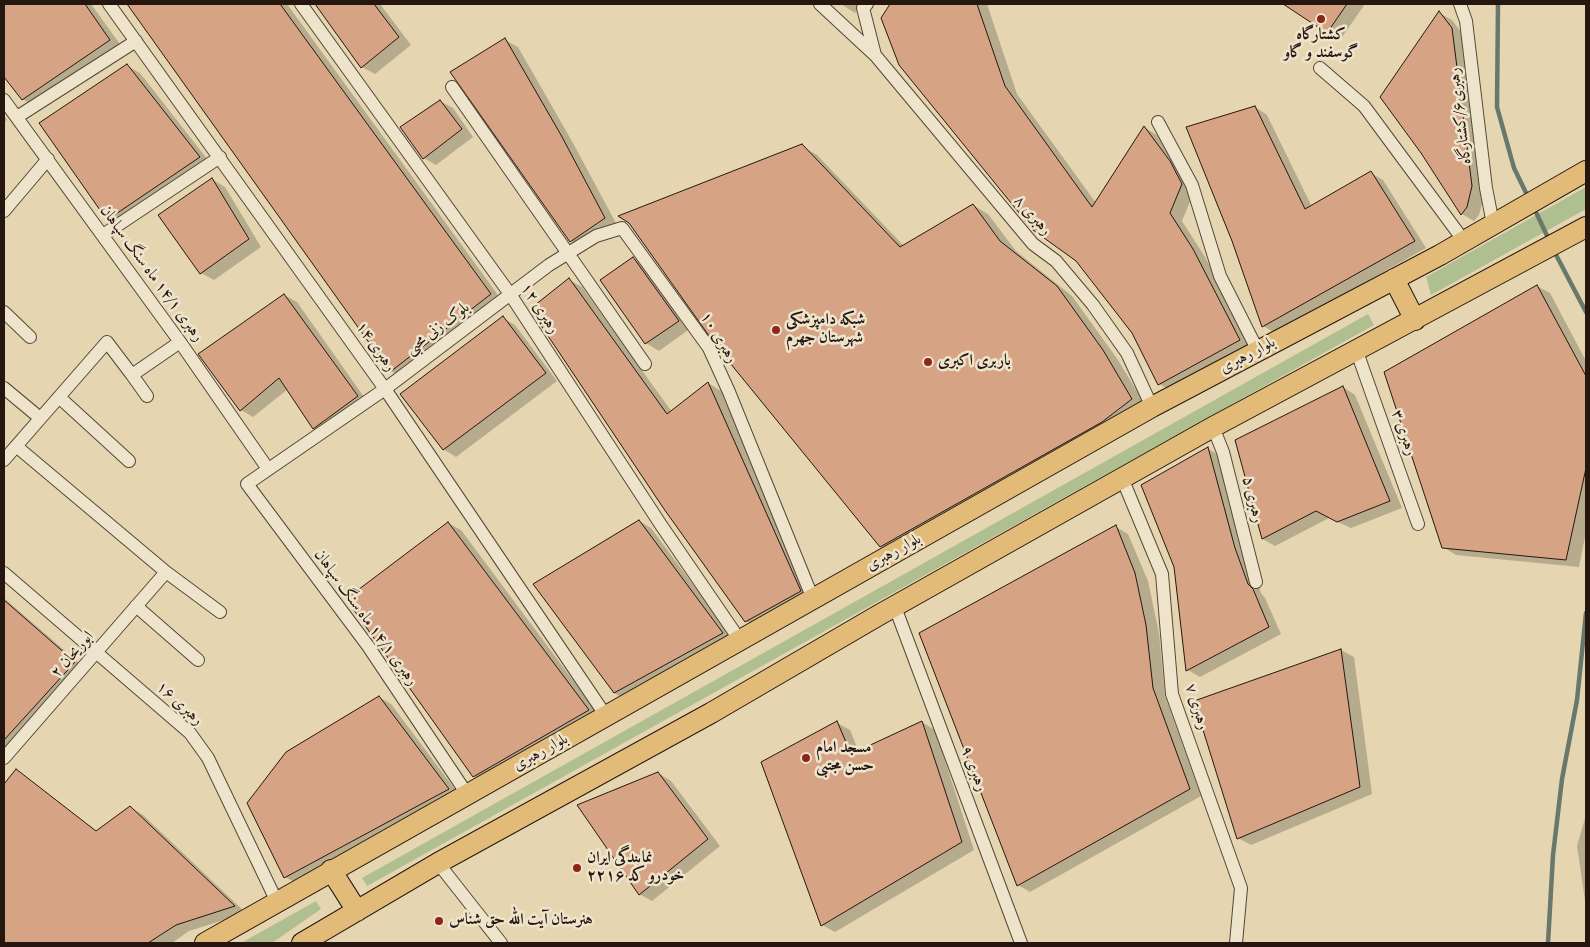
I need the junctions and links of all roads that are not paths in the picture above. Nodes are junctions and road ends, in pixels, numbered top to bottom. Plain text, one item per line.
1 (109, 4) edge
2 (301, 4) edge
3 (820, 4) edge
4 (867, 4) edge
5 (1460, 4) edge
6 (136, 41) junction
7 (875, 55) junction
8 (1320, 68) dead end
9 (452, 87) dead end
10 (4, 100) edge
11 (17, 117) junction
12 (1158, 122) dead end
13 (220, 156) junction
14 (48, 158) junction
15 (1586, 171) edge
16 (4, 210) edge
17 (1496, 223) junction
18 (1586, 227) edge
19 (104, 235) junction
20 (1464, 241) junction
21 (570, 253) junction
22 (1394, 279) junction
23 (510, 294) junction
24 (4, 312) edge
25 (1415, 320) junction
26 (30, 337) dead end
27 (180, 342) junction
28 (1258, 351) junction
29 (1357, 352) junction
30 (645, 364) dead end
31 (132, 375) junction
32 (4, 388) edge
33 (385, 389) junction
34 (147, 396) dead end
35 (58, 397) junction
36 (1152, 407) junction
37 (40, 418) junction
38 (1213, 427) junction
39 (16, 446) junction
40 (4, 460) edge
41 (128, 461) dead end
42 (268, 469) junction
43 (1122, 478) junction
44 (1418, 524) dead end
45 (166, 572) junction
46 (4, 573) edge
47 (1256, 582) dead end
48 (813, 599) junction
49 (136, 606) junction
50 (895, 606) junction
51 (220, 612) dead end
52 (739, 639) junction
53 (97, 653) junction
54 (198, 660) dead end
55 (606, 716) junction
56 (4, 758) edge
57 (468, 794) junction
58 (438, 863) junction
59 (331, 870) junction
60 (277, 902) junction
61 (357, 911) junction
62 (205, 943) edge
63 (302, 943) edge
64 (500, 943) edge
65 (1021, 943) edge
66 (1236, 943) edge

1 - 6 street, رهبری ۱۴
2 - 23 street, رهبری ۱۲
3 - 7 street, رهبری ۸
4 - 7 street
5 - 17 street, رهبری۶/کشتارگاه
6 - 11 street
6 - 13 street, رهبری ۱۴
7 - 36 street, رهبری ۸
8 - 20 street
9 - 21 street
10 - 11 street, رهبری ۱۴/۱ ماه سنگ سپاهان
11 - 14 street, رهبری ۱۴/۱ ماه سنگ سپاهان
12 - 28 street
13 - 19 street
13 - 33 street, رهبری ۱۴
14 - 16 street
14 - 19 street, رهبری ۱۴/۱ ماه سنگ سپاهان
15 - 17 main road, بلوار رهبری
17 - 20 main road, بلوار رهبری
18 - 25 main road
19 - 27 street, رهبری ۱۴/۱ ماه سنگ سپاهان
20 - 22 main road, بلوار رهبری
21 - 23 street, رهبری ۱۰
21 - 30 street
21 - 48 street, رهبری ۱۰
22 - 25 main road
22 - 28 main road, بلوار رهبری
23 - 33 street, بلوک زنی محبی
23 - 52 street, رهبری ۱۲
24 - 26 street
25 - 29 main road
27 - 31 street
27 - 42 street, رهبری ۱۴/۱ ماه سنگ سپاهان
28 - 36 main road, بلوار رهبری
29 - 38 main road
29 - 44 street, رهبری ۳
31 - 34 street
31 - 35 street
32 - 37 street
33 - 42 street, رهبری ۱۴/۱ ماه سنگ سپاهان
33 - 55 street, رهبری ۱۴
35 - 37 street
35 - 41 street
36 - 48 main road, بلوار رهبری
37 - 39 street
38 - 43 main road
38 - 47 street, رهبری ۵
39 - 40 street
39 - 45 street
42 - 57 street, رهبری ۱۴/۱ ماه سنگ سپاهان
43 - 50 main road
43 - 66 street, رهبری ۷
45 - 49 street, ابوریحان ۲
45 - 51 street
46 - 53 street, رهبری ۱۶
48 - 52 main road, بلوار رهبری
49 - 53 street, ابوریحان ۲
49 - 54 street
50 - 58 main road
50 - 65 street, رهبری ۹
52 - 55 main road, بلوار رهبری
53 - 56 street, ابوریحان ۲
53 - 60 street, رهبری ۱۶
55 - 57 main road, بلوار رهبری
57 - 59 main road, بلوار رهبری
58 - 61 main road
58 - 64 street
59 - 60 main road, بلوار رهبری
59 - 61 main road
60 - 62 main road, بلوار رهبری
61 - 63 main road

